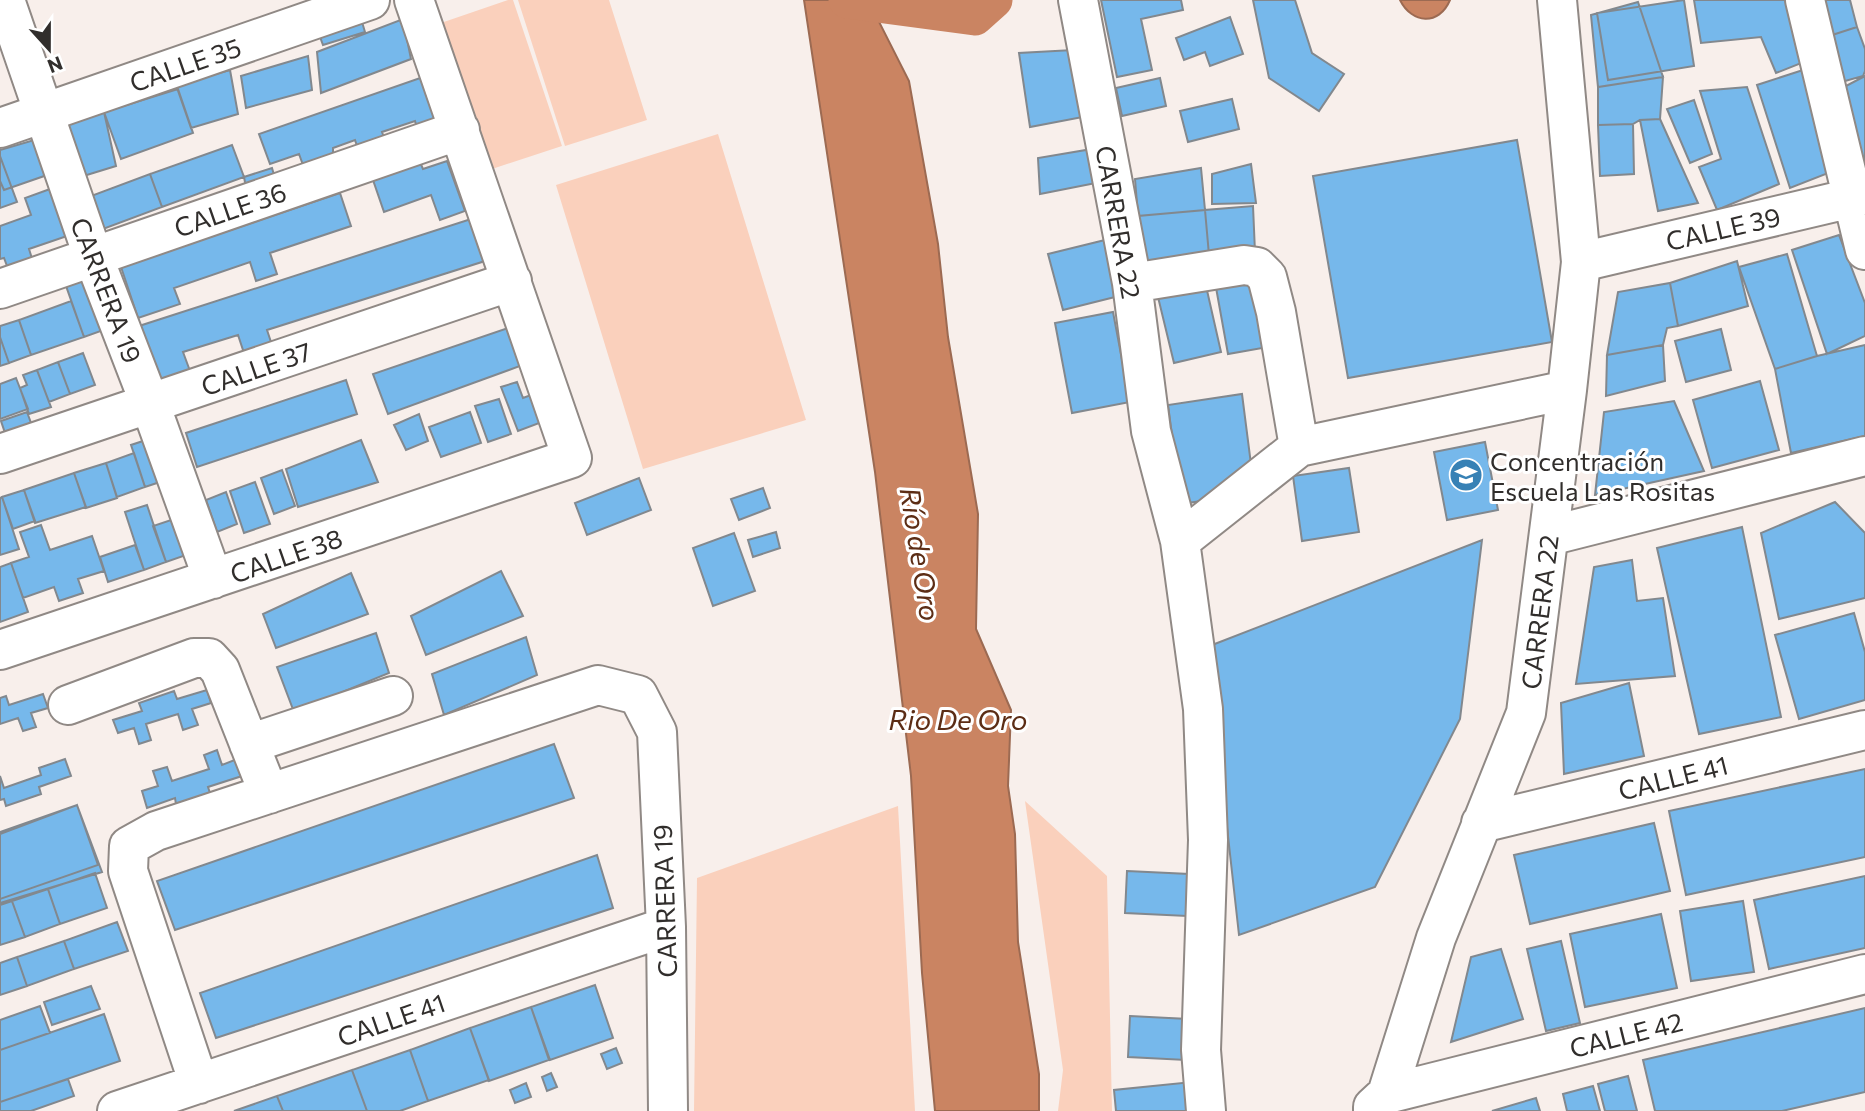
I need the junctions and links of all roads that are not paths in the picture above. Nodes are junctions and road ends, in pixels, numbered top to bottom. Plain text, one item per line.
1 (5, 0) edge
2 (370, 0) edge
3 (414, 0) edge
4 (1078, 0) edge
5 (1805, 0) edge
6 (1561, 1) edge
7 (43, 113) junction
8 (0, 128) edge
9 (460, 130) junction
10 (1858, 196) edge
11 (1865, 250) edge
12 (93, 256) junction
13 (1581, 261) junction
14 (512, 281) junction
15 (1132, 283) junction
16 (0, 289) edge
17 (1567, 390) junction
18 (150, 404) junction
19 (1299, 447) junction
20 (0, 454) edge
21 (1865, 456) edge
22 (1549, 536) junction
23 (1180, 541) junction
24 (213, 579) junction
25 (0, 650) edge
26 (393, 696) dead end
27 (68, 705) dead end
28 (1865, 730) edge
29 (250, 744) junction
30 (269, 794) junction
31 (1481, 823) junction
32 (666, 927) junction
33 (1865, 974) edge
34 (199, 1084) junction
35 (1380, 1102) edge
36 (117, 1111) edge
37 (668, 1111) edge
38 (1206, 1111) edge

1 - 7 street, CARRERA 19
2 - 7 street, CALLE 35
3 - 9 street
4 - 15 street, CARRERA 22
5 - 10 street
6 - 13 street, CARRERA 22
7 - 8 street, CALLE 35
7 - 12 street, CARRERA 19
9 - 12 street, CALLE 36
9 - 14 street
10 - 11 street
10 - 13 street, CALLE 39
12 - 16 street, CALLE 36
12 - 18 street, CARRERA 19
13 - 17 street, CARRERA 22
14 - 18 street, CALLE 37
14 - 24 street, CALLE 38
15 - 19 street
15 - 23 street, CARRERA 22
17 - 19 street
17 - 22 street, CARRERA 22
18 - 20 street, CALLE 37
18 - 24 street, CARRERA 19
19 - 23 street
21 - 22 street
22 - 31 street, CARRERA 22
23 - 38 street, CARRERA 22
24 - 25 street, CALLE 38
26 - 29 street
27 - 29 street
28 - 31 street, CALLE 41
29 - 30 street
30 - 32 street, CARRERA 19
30 - 34 street
31 - 35 street, CARRERA 22
32 - 34 street, CALLE 41
32 - 37 street, CARRERA 19
33 - 35 street, CALLE 42
34 - 36 street, CALLE 41

